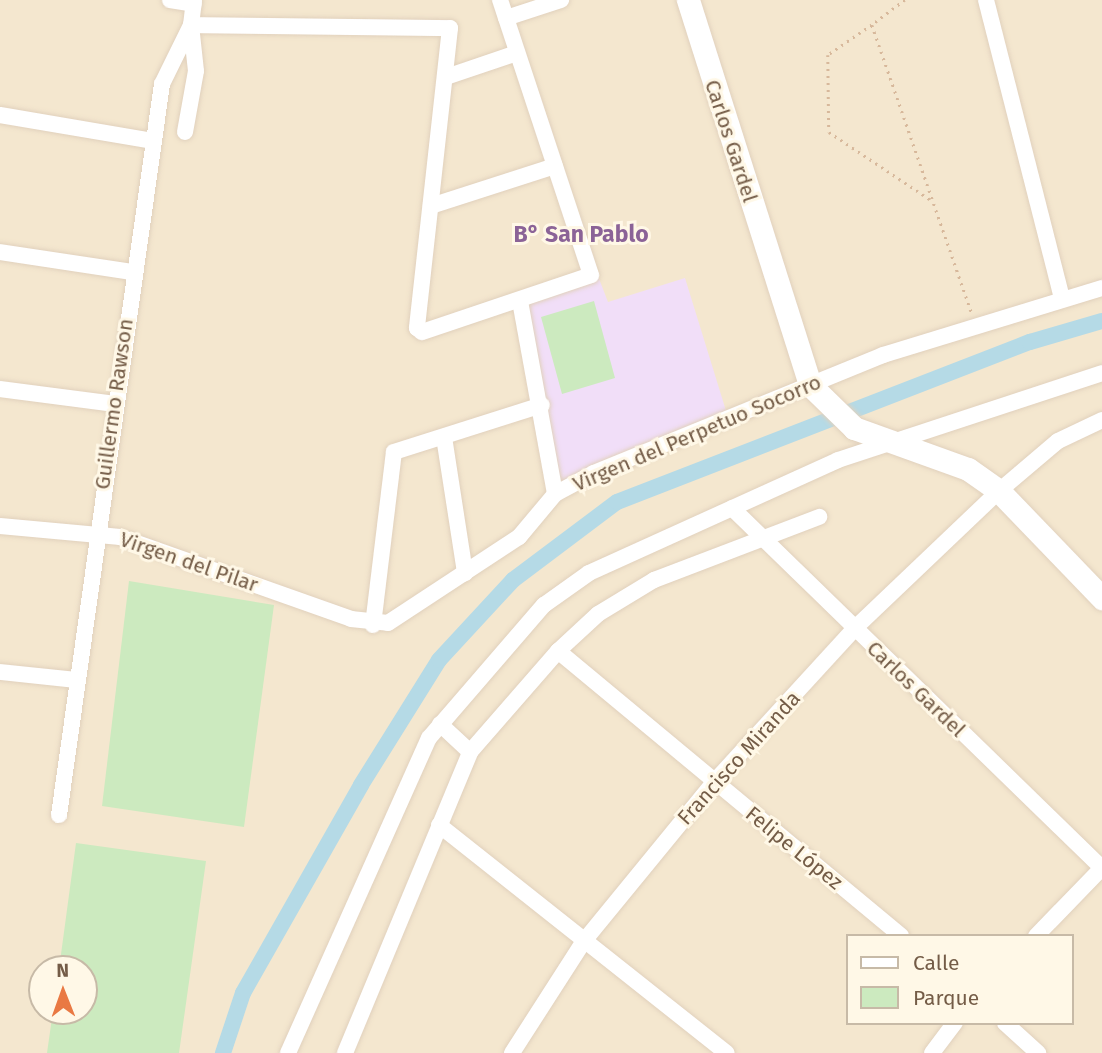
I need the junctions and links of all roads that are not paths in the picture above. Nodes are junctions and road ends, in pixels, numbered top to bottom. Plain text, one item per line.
1 (170, 0) edge
2 (500, 0) edge
3 (561, 0) edge
4 (688, 0) edge
5 (986, 0) edge
6 (194, 2) edge
7 (506, 18) junction
8 (191, 25) junction
9 (517, 53) junction
10 (449, 76) junction
11 (0, 115) edge
12 (185, 132) dead end
13 (154, 141) junction
14 (555, 166) junction
15 (431, 206) junction
16 (0, 252) edge
17 (133, 272) junction
18 (1102, 288) edge
19 (1062, 298) junction
20 (520, 301) junction
21 (1102, 373) edge
22 (810, 384) junction
23 (0, 389) edge
24 (115, 404) junction
25 (542, 405) junction
26 (1102, 420) edge
27 (444, 437) junction
28 (889, 443) junction
29 (999, 491) junction
30 (555, 494) junction
31 (732, 509) junction
32 (820, 517) dead end
33 (0, 526) edge
34 (95, 533) junction
35 (762, 538) junction
36 (465, 573) junction
37 (1102, 598) edge
38 (373, 625) junction
39 (854, 629) junction
40 (558, 652) junction
41 (0, 673) edge
42 (76, 680) junction
43 (440, 724) junction
44 (470, 752) junction
45 (714, 782) junction
46 (59, 815) dead end
47 (439, 825) junction
48 (1102, 868) edge
49 (899, 934) edge
50 (1037, 934) edge
51 (584, 941) junction
52 (953, 1025) edge
53 (1007, 1025) edge
54 (288, 1053) edge
55 (345, 1053) edge
56 (512, 1053) edge
57 (727, 1053) edge
58 (932, 1053) edge
59 (1038, 1053) edge

1 - 6 street
2 - 7 street
3 - 7 street
4 - 22 street, Carlos Gardel
5 - 19 street
6 - 8 street, Guillermo Rawson
7 - 9 street
8 - 10 street
8 - 12 street
8 - 13 street, Guillermo Rawson
9 - 10 street
9 - 14 street
10 - 15 street
11 - 13 street
13 - 17 street, Guillermo Rawson
14 - 15 street
14 - 20 street
15 - 20 street
16 - 17 street
17 - 24 street, Guillermo Rawson
18 - 19 street, Virgen del Perpetuo Socorro
19 - 22 street, Virgen del Perpetuo Socorro
20 - 25 street
21 - 28 street
22 - 28 street, Carlos Gardel
22 - 30 street, Virgen del Perpetuo Socorro
23 - 24 street
24 - 34 street, Guillermo Rawson
25 - 27 street
25 - 30 street
26 - 29 street, Francisco Miranda
27 - 36 street
27 - 38 street
28 - 29 street, Carlos Gardel
28 - 31 street
29 - 37 street, Carlos Gardel
29 - 39 street, Francisco Miranda
30 - 36 street, Virgen del Perpetuo Socorro
31 - 35 street, Carlos Gardel
31 - 43 street
32 - 35 street
33 - 34 street, Virgen del Pilar
34 - 38 street, Virgen del Pilar
34 - 42 street, Guillermo Rawson
35 - 39 street, Carlos Gardel
35 - 40 street
36 - 38 street, Virgen del Perpetuo Socorro
39 - 45 street, Francisco Miranda
39 - 48 street, Carlos Gardel
40 - 44 street
40 - 45 street, Felipe López
41 - 42 street
42 - 46 street, Guillermo Rawson
43 - 44 street
43 - 54 street
44 - 47 street
45 - 49 street, Felipe López
45 - 51 street, Francisco Miranda
47 - 51 street
47 - 55 street
48 - 50 street
51 - 56 street, Francisco Miranda
51 - 57 street
52 - 58 street
53 - 59 street

